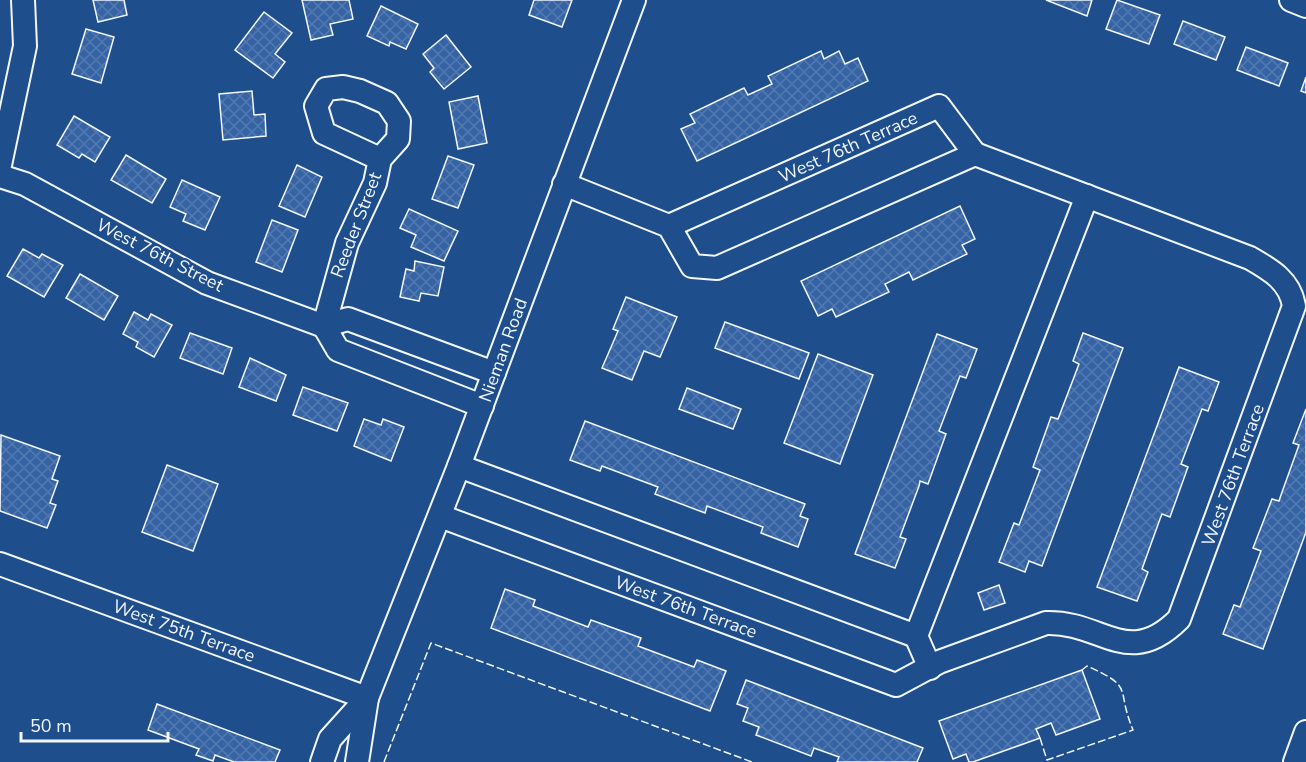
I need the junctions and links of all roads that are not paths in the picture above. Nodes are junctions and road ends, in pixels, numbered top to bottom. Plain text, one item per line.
1 (23, 0) edge
2 (634, 0) edge
3 (1291, 0) edge
4 (1306, 6) edge
5 (975, 154) junction
6 (380, 159) dead end
7 (0, 165) edge
8 (0, 176) edge
9 (564, 184) junction
10 (1087, 196) junction
11 (669, 226) junction
12 (324, 326) junction
13 (494, 373) junction
14 (482, 406) junction
15 (459, 466) junction
16 (440, 516) junction
17 (0, 564) edge
18 (916, 636) junction
19 (930, 668) junction
20 (367, 698) junction
21 (1306, 732) edge
22 (321, 762) edge
23 (357, 762) edge
24 (1295, 762) edge

1 - 7 street
2 - 9 street, Nieman Road
3 - 4 street
5 - 10 street, West 76th Terrace
5 - 11 street
5 - 11 street, West 76th Terrace
6 - 12 street, Reeder Street
8 - 12 street, West 76th Street
9 - 11 street
9 - 13 street, Nieman Road
10 - 18 street
10 - 19 street, West 76th Terrace
12 - 13 street
12 - 14 street
13 - 14 street, Nieman Road
14 - 15 street, Nieman Road
15 - 16 street, Nieman Road
15 - 18 street
16 - 19 street, West 76th Terrace
16 - 20 street, Nieman Road
17 - 20 street, West 75th Terrace
18 - 19 street
20 - 22 street, Nieman Road
20 - 23 street, Nieman Road
21 - 24 street

